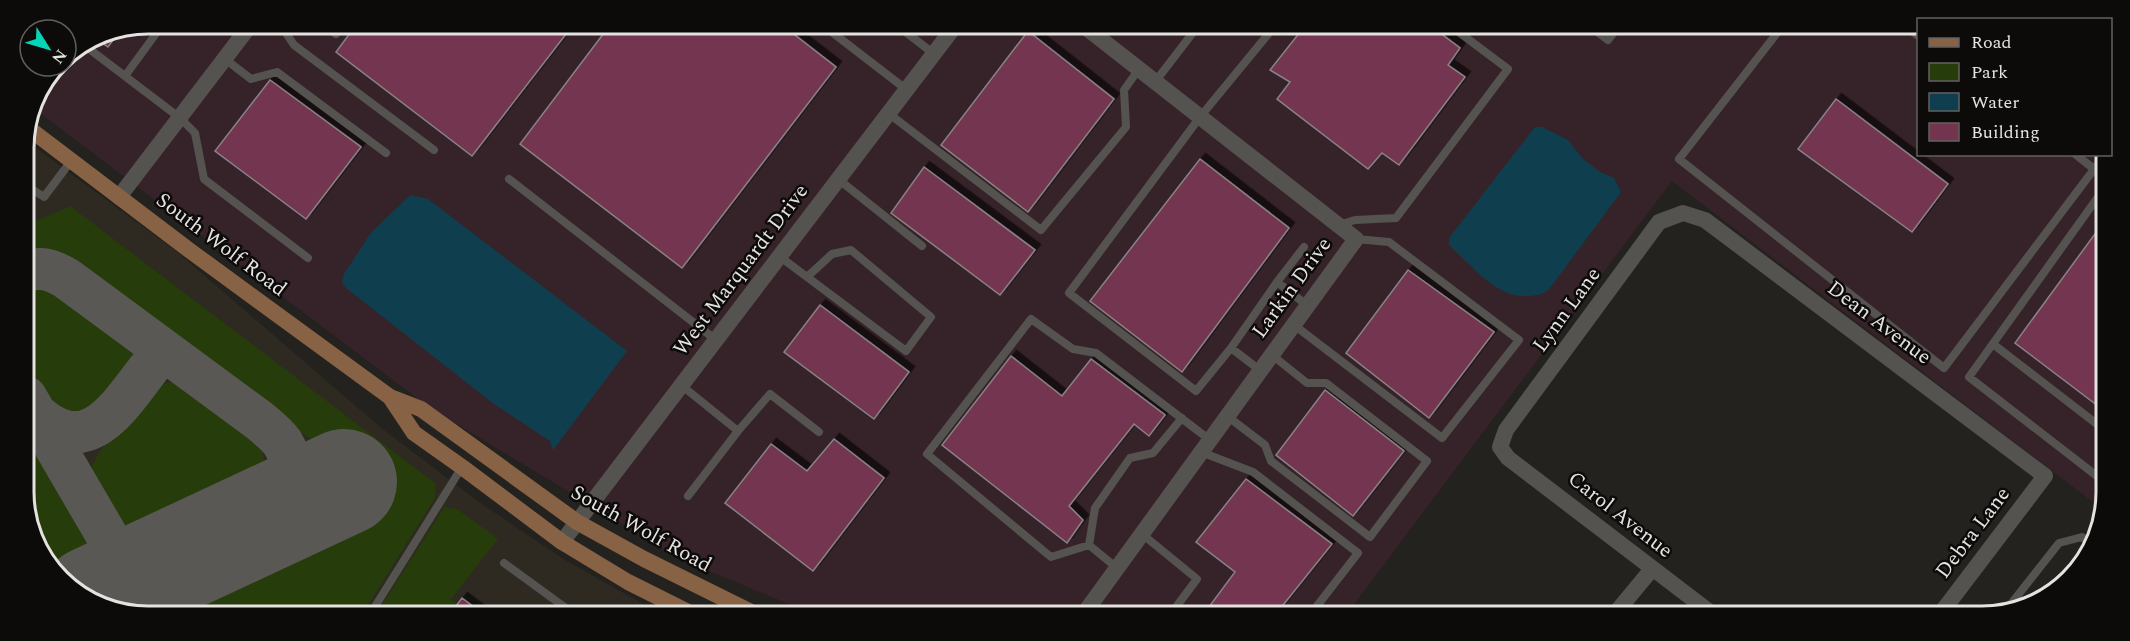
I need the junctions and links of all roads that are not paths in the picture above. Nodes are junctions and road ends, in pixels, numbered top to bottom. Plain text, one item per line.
1 (1094, 34) edge
2 (1192, 34) edge
3 (1268, 34) edge
4 (1462, 34) edge
5 (1600, 34) edge
6 (1612, 34) edge
7 (1776, 34) edge
8 (155, 35) edge
9 (243, 35) edge
10 (287, 35) edge
11 (835, 35) edge
12 (909, 35) edge
13 (949, 35) edge
14 (91, 50) edge
15 (934, 54) junction
16 (225, 59) junction
17 (1139, 69) junction
18 (125, 76) junction
19 (1155, 82) junction
20 (907, 90) junction
21 (888, 113) junction
22 (1200, 117) junction
23 (180, 118) junction
24 (35, 133) edge
25 (434, 150) dead end
26 (386, 153) dead end
27 (2078, 156) edge
28 (71, 161) junction
29 (2096, 166) edge
30 (2094, 169) junction
31 (509, 179) dead end
32 (838, 179) junction
33 (35, 191) edge
34 (119, 197) junction
35 (2096, 200) edge
36 (1683, 213) joint
37 (1338, 225) junction
38 (1356, 239) junction
39 (922, 246) dead end
40 (1304, 247) dead end
41 (779, 256) junction
42 (308, 258) dead end
43 (807, 277) junction
44 (1277, 282) junction
45 (1308, 306) junction
46 (1294, 325) junction
47 (716, 340) junction
48 (1993, 344) junction
49 (1231, 348) junction
50 (1272, 355) junction
51 (1260, 371) junction
52 (681, 385) junction
53 (390, 397) junction
54 (1227, 416) junction
55 (1182, 418) junction
56 (2096, 423) edge
57 (738, 431) junction
58 (819, 432) dead end
59 (1206, 446) junction
60 (1500, 447) joint
61 (462, 467) junction
62 (2096, 475) edge
63 (2045, 476) joint
64 (688, 496) dead end
65 (577, 522) junction
66 (1142, 534) junction
67 (2085, 539) edge
68 (562, 542) junction
69 (1089, 545) junction
70 (504, 563) dead end
71 (1117, 568) junction
72 (1652, 569) junction
73 (2012, 603) edge
74 (375, 606) edge
75 (563, 606) edge
76 (676, 606) edge
77 (739, 606) edge
78 (1095, 606) edge
79 (1177, 606) edge
80 (1317, 606) edge
81 (1621, 606) edge
82 (1702, 606) edge
83 (1946, 606) edge

1 - 17 street, Larkin Drive
2 - 19 lane
3 - 22 lane
4 - 37 lane
5 - 6 lane
7 - 30 lane
8 - 18 lane
9 - 16 street
10 - 25 lane
11 - 20 lane
12 - 15 lane
13 - 15 street, West Marquardt Drive
14 - 18 lane
15 - 20 street, West Marquardt Drive
16 - 23 street
16 - 26 lane
17 - 19 street, Larkin Drive
17 - 21 lane
18 - 23 lane
19 - 22 street, Larkin Drive
20 - 21 street, West Marquardt Drive
21 - 32 street, West Marquardt Drive
22 - 37 street, Larkin Drive
22 - 49 lane
23 - 34 street
23 - 42 lane
24 - 28 main road, South Wolf Road
27 - 30 lane
28 - 33 lane
28 - 34 main road, South Wolf Road
29 - 30 lane
31 - 47 lane
32 - 39 lane
32 - 41 street, West Marquardt Drive
34 - 53 main road, South Wolf Road
35 - 48 lane
36 - 60 street, Lynn Lane
36 - 63 street, Dean Avenue
37 - 38 street, Larkin Drive
38 - 45 street, Larkin Drive
38 - 46 lane
40 - 44 lane
41 - 43 lane
41 - 47 street, West Marquardt Drive
43 - 43 lane
44 - 45 lane
44 - 49 lane
45 - 46 street, Larkin Drive
46 - 50 street, Larkin Drive
47 - 52 street, West Marquardt Drive
48 - 56 lane
48 - 62 lane
49 - 51 lane
50 - 51 street, Larkin Drive
50 - 54 lane
51 - 54 street, Larkin Drive
52 - 57 lane
52 - 65 street, West Marquardt Drive
53 - 61 main road, South Wolf Road
53 - 65 main road, South Wolf Road
54 - 59 street, Larkin Drive
55 - 59 lane
55 - 69 lane
55 - 69 lane
57 - 58 lane
57 - 64 lane
59 - 66 street, Larkin Drive
59 - 80 lane
60 - 72 street, Carol Avenue
61 - 68 main road, South Wolf Road
61 - 74 lane
63 - 83 street, Debra Lane
65 - 68 street, West Marquardt Drive
65 - 77 main road, South Wolf Road
66 - 71 street, Larkin Drive
66 - 79 lane
67 - 73 lane
68 - 76 main road, South Wolf Road
69 - 71 lane
70 - 75 lane
71 - 78 street, Larkin Drive
72 - 81 street
72 - 82 street, Carol Avenue

